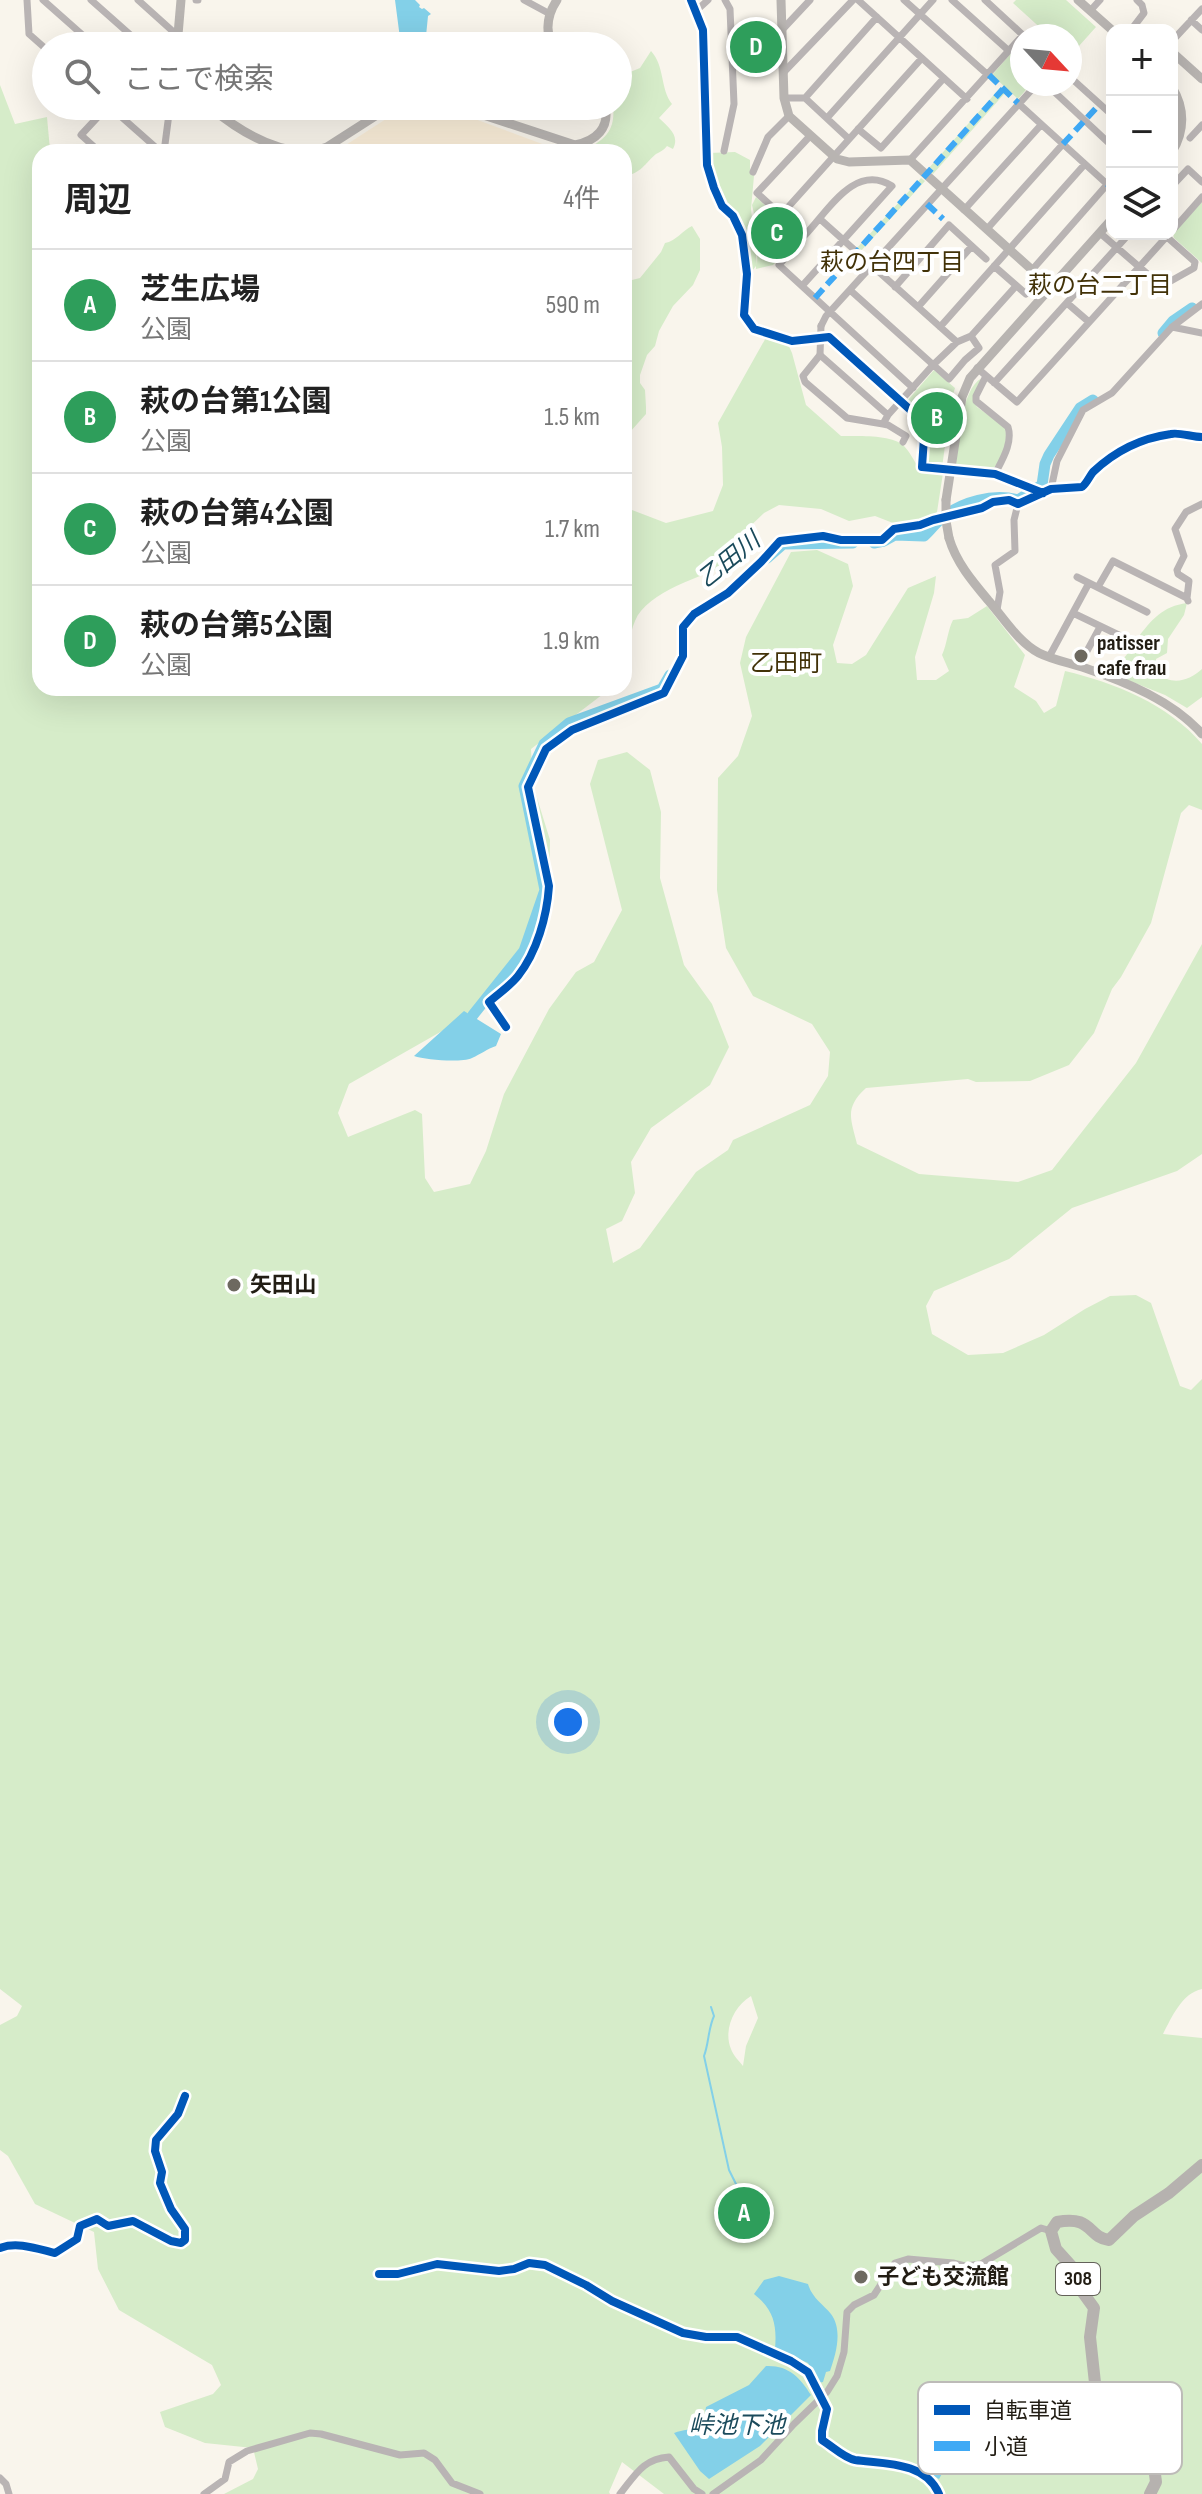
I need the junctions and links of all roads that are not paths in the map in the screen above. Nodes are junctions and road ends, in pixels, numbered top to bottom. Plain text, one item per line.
1 (27, 0) edge
2 (43, 0) edge
3 (91, 0) edge
4 (138, 0) edge
5 (181, 0) edge
6 (524, 0) edge
7 (557, 0) edge
8 (691, 0) edge
9 (708, 0) edge
10 (725, 0) edge
11 (781, 0) edge
12 (810, 0) edge
13 (856, 0) edge
14 (904, 0) edge
15 (933, 0) edge
16 (952, 0) edge
17 (985, 0) edge
18 (1078, 0) edge
19 (1100, 0) edge
20 (1137, 0) edge
21 (1202, 9) edge
22 (696, 11) junction
23 (1090, 11) junction
24 (550, 14) junction
25 (920, 15) junction
26 (877, 17) junction
27 (1191, 20) junction
28 (1010, 24) edge
29 (1136, 24) edge
30 (1106, 25) edge
31 (1202, 30) edge
32 (781, 31) junction
33 (79, 32) edge
34 (127, 32) edge
35 (168, 32) edge
36 (178, 32) edge
37 (548, 32) edge
38 (1178, 34) edge
39 (32, 37) edge
40 (900, 38) junction
41 (1009, 51) joint
42 (1178, 57) edge
43 (922, 58) junction
44 (783, 73) junction
45 (988, 75) junction
46 (944, 78) junction
47 (1202, 79) edge
48 (1082, 88) edge
49 (1025, 96) edge
50 (1059, 96) edge
51 (784, 98) junction
52 (805, 98) junction
53 (1178, 98) edge
54 (967, 99) junction
55 (1018, 103) junction
56 (1106, 110) edge
57 (789, 116) junction
58 (827, 118) junction
59 (95, 120) edge
60 (125, 120) edge
61 (168, 120) edge
62 (226, 120) edge
63 (369, 120) edge
64 (499, 120) edge
65 (606, 120) edge
66 (1041, 125) junction
67 (1202, 125) edge
68 (858, 129) junction
69 (810, 136) junction
70 (1190, 138) dead end
71 (849, 139) junction
72 (1178, 139) edge
73 (1106, 140) edge
74 (91, 144) edge
75 (153, 144) edge
76 (164, 144) edge
77 (268, 144) edge
78 (332, 144) edge
79 (572, 144) edge
80 (578, 144) edge
81 (1063, 144) junction
82 (724, 151) dead end
83 (833, 156) junction
84 (910, 160) junction
85 (1085, 164) junction
86 (753, 172) dead end
87 (1106, 179) edge
88 (1178, 180) edge
89 (1202, 182) edge
90 (1106, 187) edge
91 (940, 188) junction
92 (1202, 197) edge
93 (964, 210) junction
94 (781, 215) junction
95 (820, 219) junction
96 (1178, 224) edge
97 (1106, 226) edge
98 (987, 229) junction
99 (1100, 233) junction
100 (804, 236) junction
101 (842, 240) junction
102 (1123, 240) edge
103 (1163, 240) edge
104 (1175, 240) edge
105 (972, 246) junction
106 (1117, 247) junction
107 (1009, 249) junction
108 (986, 259) dead end
109 (871, 266) junction
110 (994, 266) junction
111 (1138, 267) junction
112 (1032, 270) junction
113 (802, 286) junction
114 (1016, 286) junction
115 (895, 287) junction
116 (1051, 287) junction
117 (850, 290) junction
118 (1026, 294) dead end
119 (1067, 303) junction
120 (1202, 304) edge
121 (918, 307) junction
122 (829, 312) junction
123 (1089, 322) junction
124 (940, 327) junction
125 (1172, 327) junction
126 (1202, 333) edge
127 (971, 336) junction
128 (957, 342) junction
129 (820, 355) junction
130 (933, 365) junction
131 (977, 368) junction
132 (986, 376) junction
133 (994, 383) junction
134 (913, 388) junction
135 (901, 401) junction
136 (888, 415) junction
137 (883, 424) junction
138 (1202, 437) edge
139 (903, 442) dead end
140 (995, 474) junction
141 (1051, 489) junction
142 (1039, 491) junction
143 (1018, 504) junction
144 (1202, 504) edge
145 (1077, 577) dead end
146 (1089, 583) junction
147 (1098, 587) junction
148 (997, 610) junction
149 (1147, 612) dead end
150 (1073, 613) junction
151 (1100, 627) junction
152 (1125, 638) dead end
153 (1087, 651) dead end
154 (1049, 657) junction
155 (1202, 734) edge
156 (506, 1027) dead end
157 (185, 2096) dead end
158 (1202, 2165) edge
159 (1051, 2231) junction
160 (0, 2248) edge
161 (379, 2274) dead end
162 (1095, 2382) edge
163 (821, 2398) junction
164 (1155, 2474) edge
165 (0, 2478) edge
166 (9, 2494) edge
167 (204, 2494) edge
168 (480, 2494) edge
169 (620, 2494) edge
170 (702, 2494) edge
171 (713, 2494) edge
172 (939, 2494) edge
173 (1150, 2494) edge

1 - 39 street
2 - 33 street
3 - 34 street
4 - 35 street
5 - 36 street
6 - 24 street
7 - 24 street
8 - 22 street
9 - 22 street
10 - 82 street
11 - 32 street
12 - 32 street
13 - 26 street
13 - 44 street
14 - 25 street
15 - 25 street
16 - 41 street
17 - 28 street
18 - 23 street
19 - 23 street
20 - 29 street
21 - 27 street
22 - 135 street
23 - 30 street
24 - 37 street
25 - 40 street
25 - 45 street
26 - 40 street
26 - 52 street
27 - 31 street
27 - 38 street
32 - 44 street
40 - 43 street
40 - 58 street
41 - 45 street
42 - 47 street
43 - 46 street
43 - 68 street
44 - 51 street
45 - 54 street
46 - 54 street
46 - 68 street
48 - 56 street
49 - 55 street
50 - 73 street
51 - 52 street
51 - 57 street
52 - 58 street
53 - 72 street
54 - 84 street
55 - 66 street
55 - 91 street
57 - 69 street
57 - 86 street
58 - 71 street
59 - 74 street
60 - 75 street
61 - 76 street
62 - 77 street
63 - 78 street
64 - 79 street
65 - 80 street
66 - 81 street
66 - 93 street
67 - 70 street
68 - 71 street
69 - 83 street
69 - 94 street
71 - 83 street
81 - 85 street
81 - 98 street
83 - 84 street
83 - 94 street
84 - 91 street
85 - 87 street
85 - 107 street
88 - 89 street
90 - 112 street
91 - 93 street
91 - 109 street
92 - 96 street
93 - 98 street
94 - 100 street
95 - 100 street
95 - 101 street
95 - 101 street
97 - 99 street
98 - 107 street
99 - 106 street
99 - 116 street
100 - 113 street
101 - 109 street
101 - 113 street
102 - 106 street
103 - 111 street
104 - 111 street
105 - 108 street
105 - 115 street
105 - 121 street
106 - 111 street
106 - 119 street
107 - 110 street
107 - 112 street
109 - 115 street
109 - 117 street
110 - 114 street
110 - 124 street
111 - 123 street
112 - 116 street
113 - 122 street
114 - 118 street
114 - 127 street
115 - 121 street
116 - 131 street
117 - 122 street
117 - 130 street
119 - 123 street
119 - 133 street
120 - 125 street
121 - 124 street
122 - 129 street, bridge
122 - 134 street
123 - 133 street
124 - 128 street
125 - 126 street
125 - 141 street
127 - 128 street
127 - 130 street
128 - 130 street
129 - 136 street
129 - 137 street
130 - 134 street
131 - 132 street
131 - 148 street, bridge
132 - 133 street
132 - 140 street
134 - 135 street
135 - 136 street
135 - 140 street, bridge
136 - 137 street
137 - 139 street
138 - 141 street
140 - 142 street
141 - 142 street
142 - 143 street
143 - 148 street
143 - 156 street
144 - 147 street
145 - 146 street
146 - 147 street
146 - 150 street
147 - 149 street
148 - 154 street
150 - 151 street
150 - 154 street
151 - 152 street
151 - 153 street
154 - 155 street
157 - 160 street
158 - 159 highway, 308
159 - 162 highway, 308
159 - 163 street
161 - 163 street
163 - 171 street
163 - 172 street
164 - 173 highway, 308
165 - 166 street
167 - 168 street
169 - 170 street

